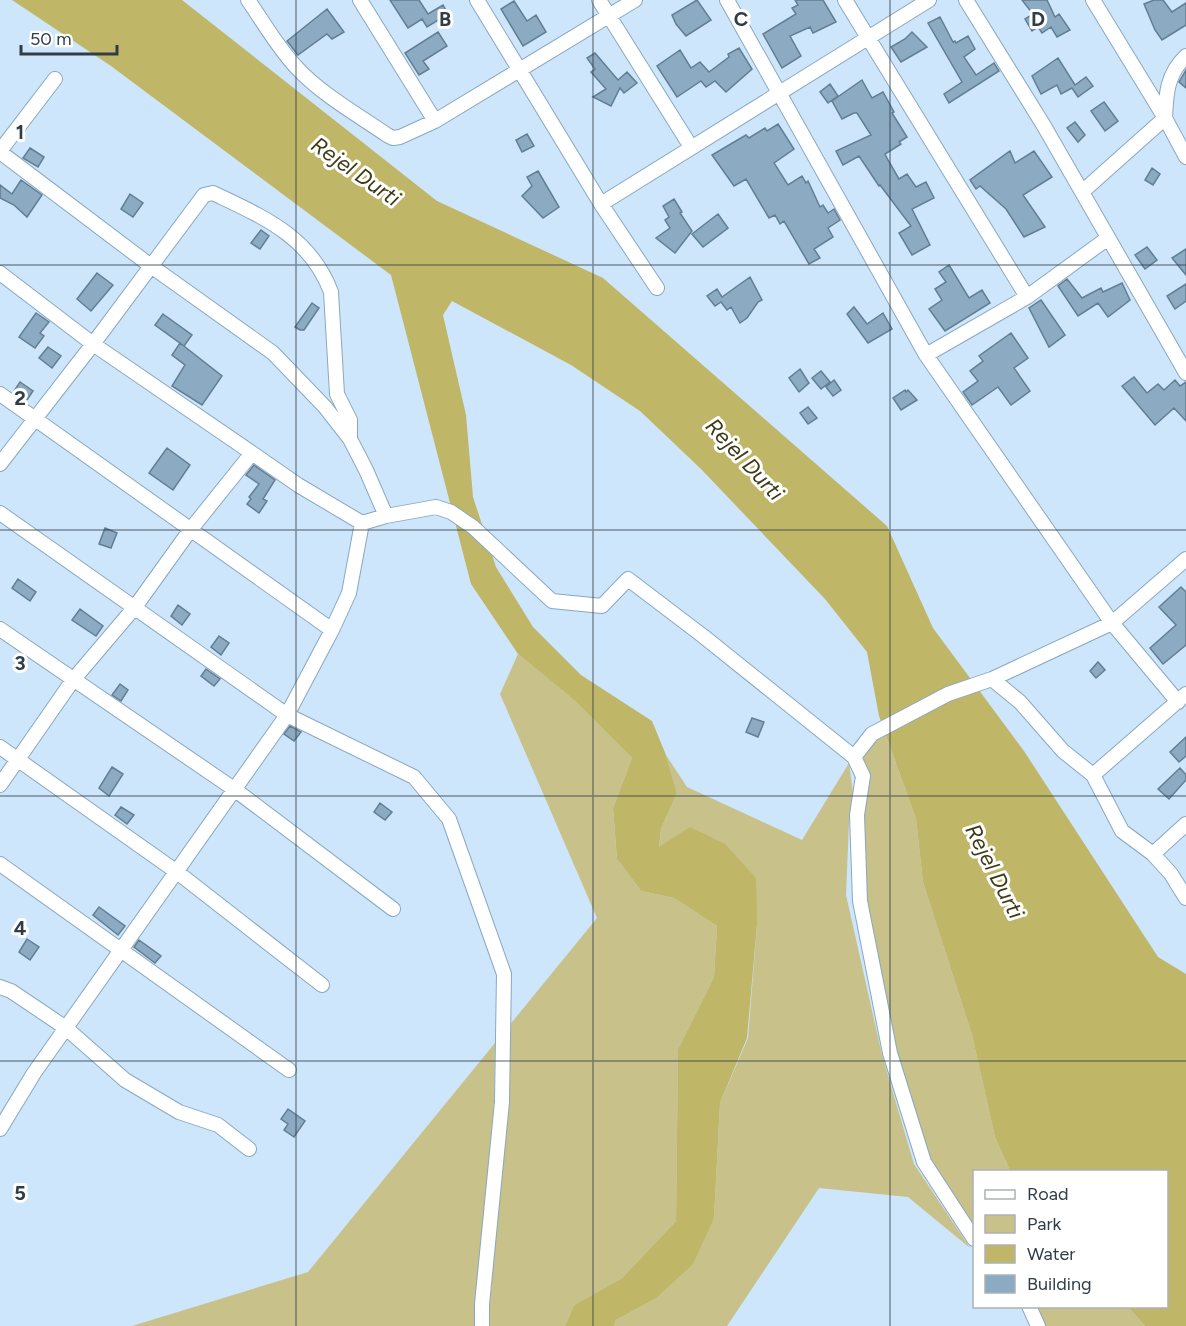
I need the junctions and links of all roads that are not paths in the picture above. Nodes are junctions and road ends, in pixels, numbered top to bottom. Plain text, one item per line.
1 (248, 0) edge
2 (360, 0) edge
3 (477, 0) edge
4 (599, 0) edge
5 (635, 0) edge
6 (727, 0) edge
7 (845, 0) edge
8 (929, 0) edge
9 (966, 0) edge
10 (1093, 0) edge
11 (608, 16) junction
12 (868, 38) junction
13 (1186, 56) edge
14 (518, 70) junction
15 (55, 79) dead end
16 (780, 92) junction
17 (1165, 118) junction
18 (435, 121) junction
19 (691, 147) junction
20 (0, 151) edge
21 (1186, 157) edge
22 (1082, 192) junction
23 (601, 204) junction
24 (1108, 238) junction
25 (151, 266) junction
26 (0, 273) edge
27 (657, 288) dead end
28 (1028, 297) junction
29 (93, 345) junction
30 (926, 355) junction
31 (1186, 373) edge
32 (0, 394) edge
33 (34, 419) junction
34 (350, 439) junction
35 (252, 453) junction
36 (0, 464) edge
37 (0, 513) edge
38 (386, 516) junction
39 (362, 523) junction
40 (191, 530) junction
41 (1184, 565) edge
42 (135, 607) junction
43 (1112, 623) junction
44 (0, 629) edge
45 (332, 630) junction
46 (992, 679) junction
47 (73, 680) junction
48 (1182, 698) edge
49 (287, 715) junction
50 (0, 747) edge
51 (854, 757) junction
52 (19, 760) junction
53 (1093, 775) junction
54 (0, 785) edge
55 (234, 789) junction
56 (1186, 824) edge
57 (1153, 854) junction
58 (0, 864) edge
59 (177, 872) junction
60 (1186, 898) edge
61 (393, 909) dead end
62 (119, 950) junction
63 (322, 986) dead end
64 (0, 987) edge
65 (66, 1028) junction
66 (289, 1070) dead end
67 (0, 1129) edge
68 (249, 1149) dead end
69 (973, 1236) edge
70 (1030, 1308) edge
71 (482, 1326) edge
72 (1038, 1326) edge

1 - 18 street
2 - 18 street
3 - 14 street
4 - 11 street
5 - 11 street
6 - 16 street
7 - 12 street
8 - 12 street
9 - 22 street
10 - 17 street
11 - 14 street
11 - 19 street
12 - 16 street
12 - 28 street
13 - 17 street
14 - 18 street
14 - 23 street
15 - 20 street
16 - 19 street
16 - 30 street
17 - 21 street
17 - 22 street
19 - 23 street
20 - 25 street
22 - 24 street
23 - 27 street
24 - 28 street
24 - 31 street
25 - 29 street
25 - 34 street
25 - 34 street
26 - 29 street
28 - 30 street
29 - 33 street
29 - 35 street
30 - 43 street
32 - 33 street
33 - 36 street
33 - 40 street
34 - 38 street
35 - 39 street
35 - 40 street
37 - 42 street
38 - 39 street
38 - 51 street
39 - 45 street
40 - 42 street
40 - 45 street
41 - 43 street
42 - 47 street
42 - 49 street
43 - 46 street
43 - 48 street
44 - 47 street
45 - 49 street
46 - 51 street
46 - 53 street
47 - 52 street
47 - 55 street
48 - 53 street
49 - 55 street
49 - 71 street
50 - 52 street
51 - 69 street
52 - 54 street
52 - 59 street
53 - 57 street
55 - 59 street
55 - 61 street
56 - 57 street
57 - 60 street
58 - 62 street
59 - 62 street
59 - 63 street
62 - 65 street
62 - 66 street
64 - 65 street
65 - 67 street
65 - 68 street
70 - 72 street

